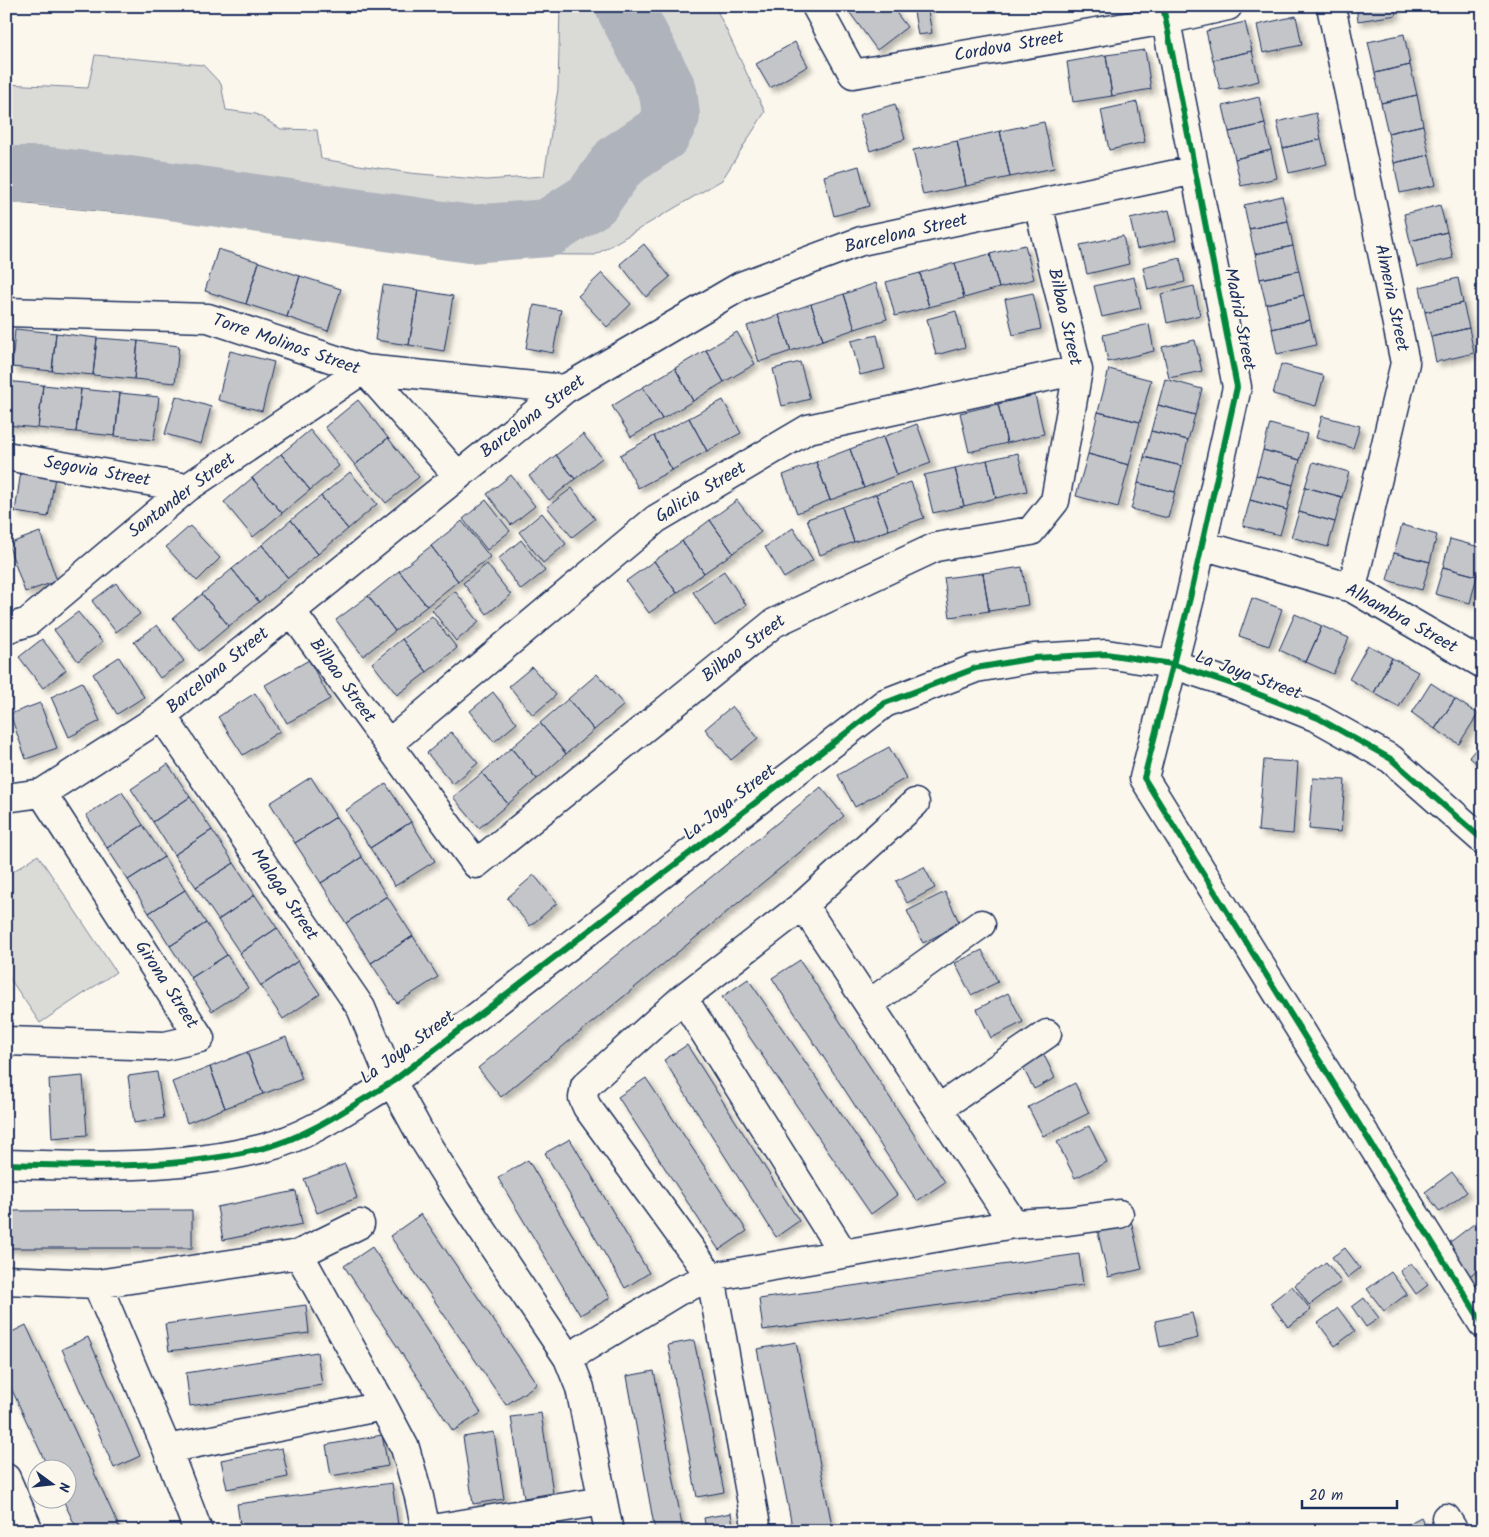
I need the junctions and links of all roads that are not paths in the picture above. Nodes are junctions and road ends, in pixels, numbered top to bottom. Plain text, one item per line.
1 (816, 6) edge
2 (1228, 6) edge
3 (1331, 6) edge
4 (1165, 13) edge
5 (1195, 170) junction
6 (1038, 204) junction
7 (6, 312) edge
8 (364, 369) junction
9 (1078, 370) junction
10 (565, 389) junction
11 (6, 456) edge
12 (458, 476) junction
13 (187, 488) junction
14 (1202, 545) junction
15 (1352, 588) junction
16 (291, 611) junction
17 (6, 629) edge
18 (1482, 661) edge
19 (1172, 664) junction
20 (162, 716) junction
21 (388, 744) junction
22 (42, 793) junction
23 (6, 798) edge
24 (915, 803) dead end
25 (1483, 840) edge
26 (803, 905) junction
27 (981, 924) dead end
28 (684, 998) junction
29 (869, 1004) junction
30 (1047, 1034) dead end
31 (6, 1041) edge
32 (392, 1082) junction
33 (938, 1109) junction
34 (6, 1164) edge
35 (1119, 1214) dead end
36 (360, 1224) dead end
37 (1014, 1224) junction
38 (843, 1253) junction
39 (299, 1254) junction
40 (711, 1277) junction
41 (6, 1280) edge
42 (97, 1284) junction
43 (1483, 1324) edge
44 (568, 1358) junction
45 (383, 1406) junction
46 (167, 1449) junction
47 (6, 1478) edge
48 (603, 1501) junction
49 (424, 1530) edge
50 (29, 1531) edge
51 (198, 1531) edge
52 (609, 1531) edge
53 (757, 1531) edge

1 - 4 street, Cordova Street
2 - 4 street, Cordova Street
3 - 15 street, Almeria Street
4 - 5 street, Madrid Street
5 - 6 street, Barcelona Street
5 - 14 street, Madrid Street
6 - 9 street, Bilbao Street
6 - 10 street, Barcelona Street
7 - 8 street, Torre Molinos Street
8 - 10 street
8 - 12 street, Torre Molinos Street
8 - 13 street, Santander Street
9 - 21 street, Galicia Street
9 - 21 street, Bilbao Street
10 - 12 street, Barcelona Street
11 - 13 street, Segovia Street
12 - 16 street, Barcelona Street
13 - 17 street, Santander Street
14 - 15 street, Alhambra Street
14 - 19 street, Madrid Street
15 - 18 street, Alhambra Street
16 - 20 street, Barcelona Street
16 - 21 street, Bilbao Street
19 - 25 street, La Joya Street
19 - 32 street, La Joya Street
19 - 43 street, Madrid Street
20 - 22 street, Barcelona Street
20 - 32 street, Malaga Street
22 - 23 street, Barcelona Street
22 - 31 street, Girona Street
24 - 26 street
26 - 28 street
26 - 29 street
27 - 29 street
28 - 38 street
28 - 40 street
29 - 33 street
30 - 33 street
32 - 34 street, La Joya Street
32 - 44 street, Malaga Street
33 - 37 street
35 - 37 street
36 - 39 street
37 - 38 street
38 - 40 street
39 - 42 street
39 - 45 street
40 - 44 street
40 - 53 street
41 - 42 street
42 - 46 street
44 - 48 street, Malaga Street
45 - 46 street
45 - 49 street
46 - 51 street
47 - 50 street
48 - 49 street
48 - 52 street, Malaga Street

